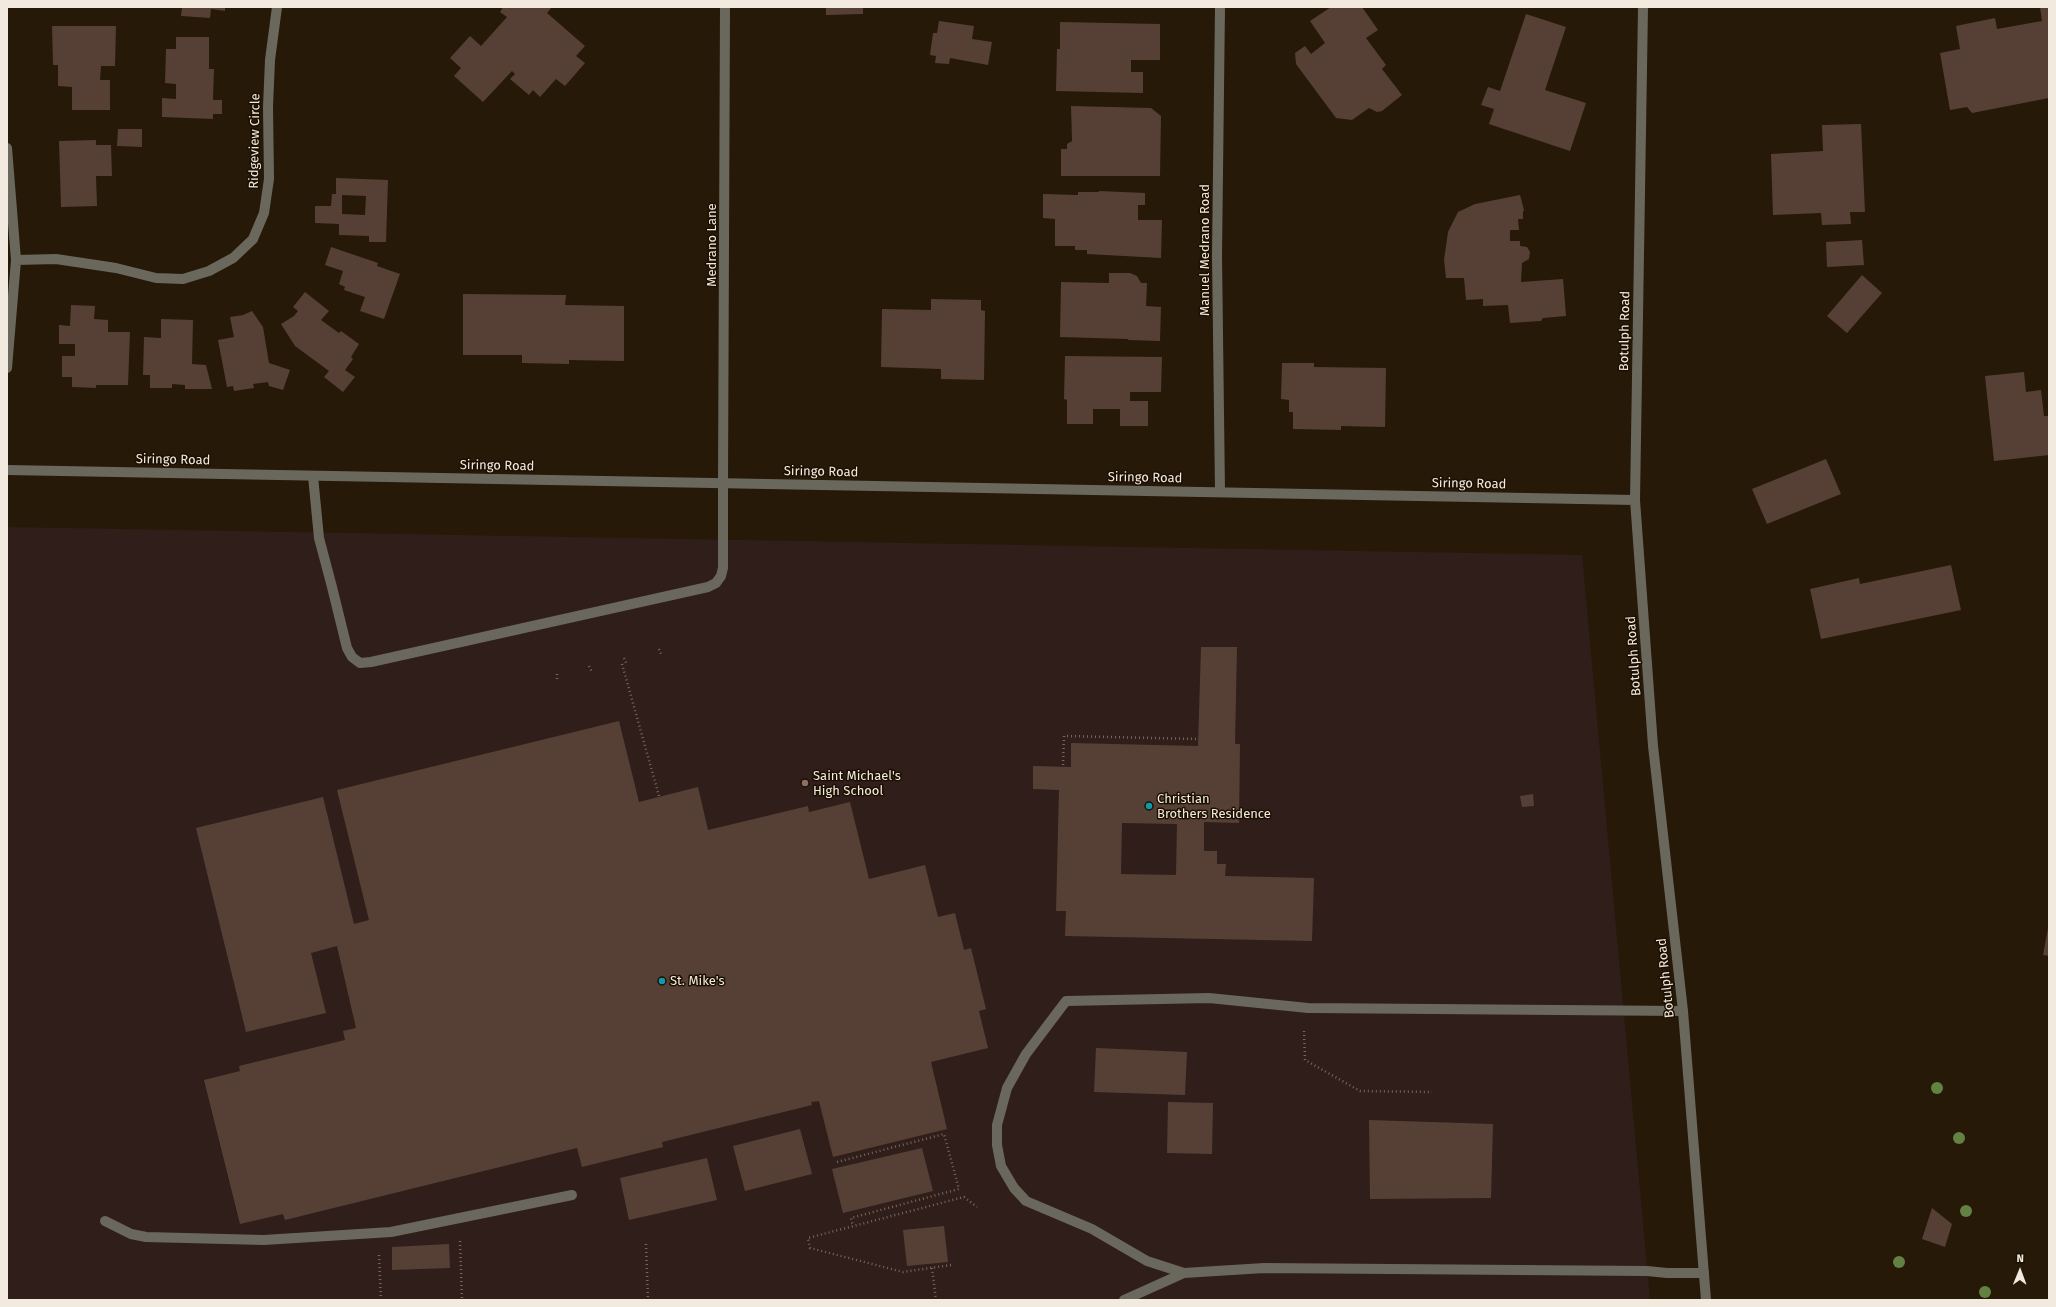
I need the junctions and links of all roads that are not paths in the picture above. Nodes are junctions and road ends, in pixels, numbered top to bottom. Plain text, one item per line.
1 (277, 7) edge
2 (726, 7) edge
3 (1220, 7) edge
4 (1643, 7) edge
5 (7, 148) edge
6 (16, 260) junction
7 (7, 368) edge
8 (7, 470) edge
9 (313, 476) junction
10 (723, 483) junction
11 (1220, 492) junction
12 (1635, 500) junction
13 (1683, 1012) junction
14 (572, 1195) dead end
15 (105, 1220) dead end
16 (1184, 1273) junction
17 (1704, 1273) junction
18 (1124, 1300) edge
19 (1706, 1300) edge

1 - 6 street, Ridgeview Circle
2 - 10 street, Medrano Lane
3 - 11 street, Manuel Medrano Road
4 - 12 street, Botulph Road
5 - 6 street
6 - 7 street
8 - 9 street, Siringo Road
9 - 10 street, Siringo Road
9 - 10 street, Medrano Lane
10 - 11 street, Siringo Road
11 - 12 street, Siringo Road
12 - 13 street, Botulph Road
13 - 16 street
13 - 17 street, Botulph Road
14 - 15 street
16 - 17 street
16 - 18 street
17 - 19 street, Botulph Road

